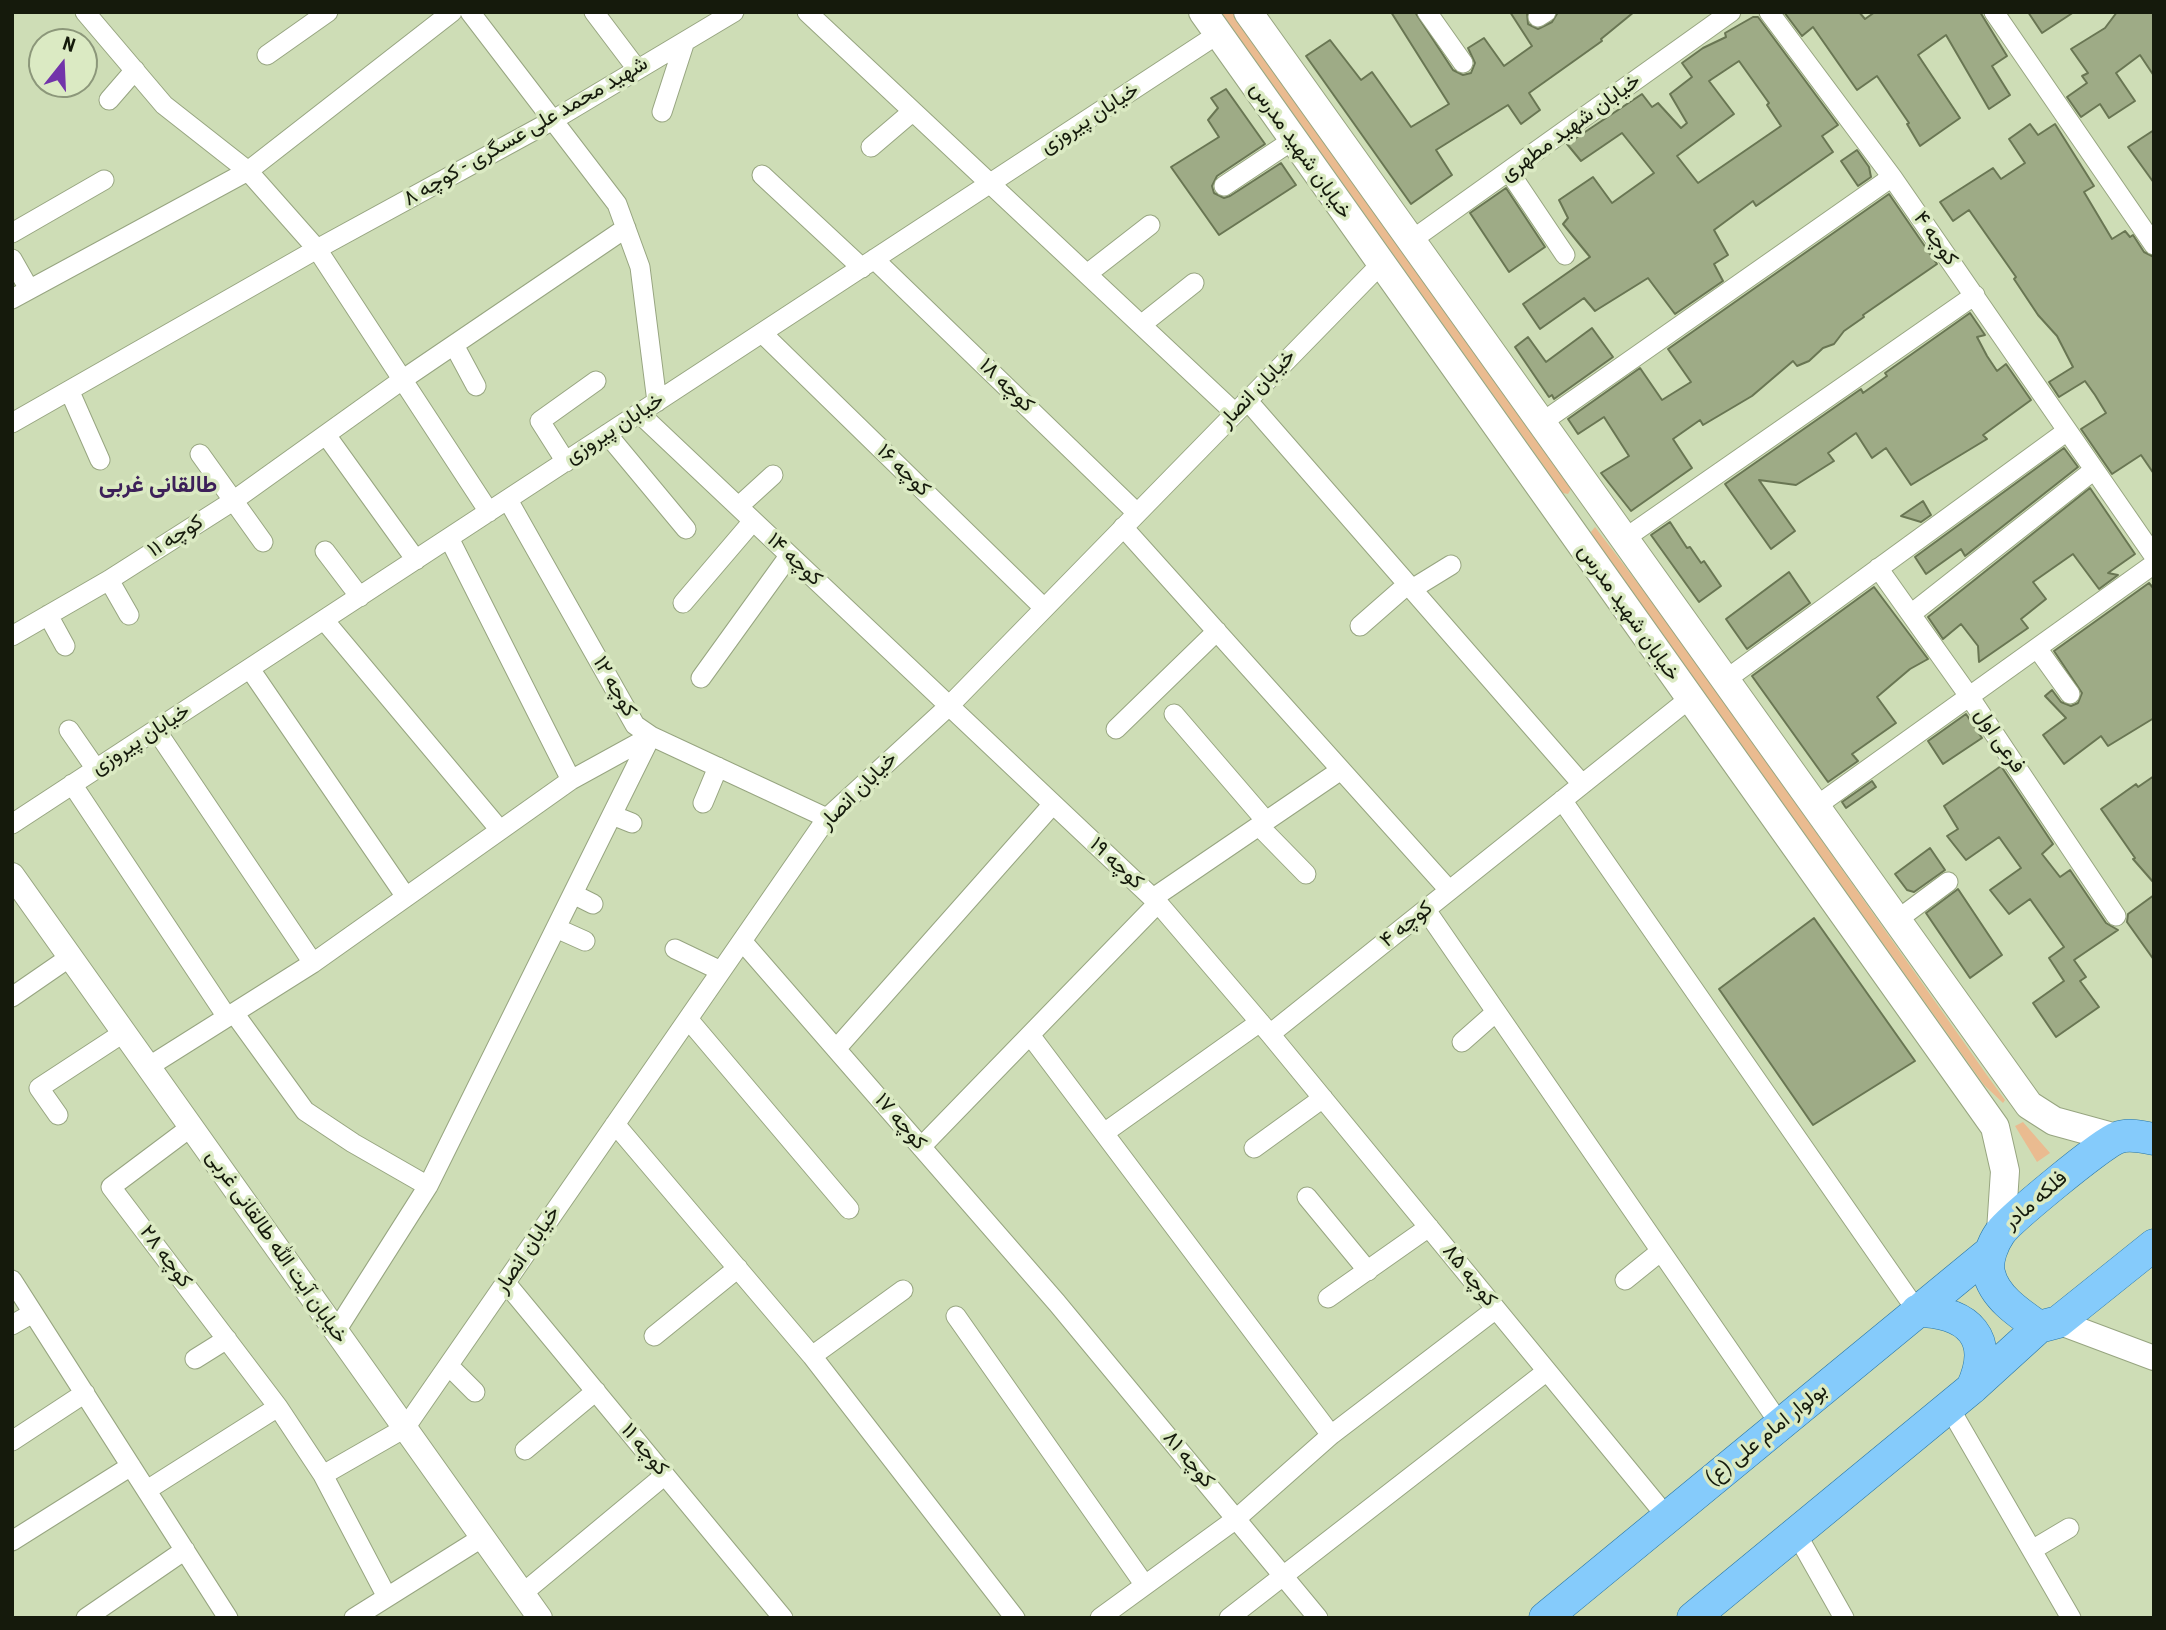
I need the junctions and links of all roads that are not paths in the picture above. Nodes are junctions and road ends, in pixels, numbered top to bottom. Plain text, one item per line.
1 (328, 12) edge
2 (452, 12) edge
3 (470, 12) edge
4 (594, 12) edge
5 (734, 12) edge
6 (807, 12) edge
7 (1427, 12) edge
8 (1731, 12) edge
9 (1769, 12) edge
10 (1994, 12) edge
11 (1257, 15) edge
12 (95, 16) edge
13 (1210, 23) edge
14 (684, 44) junction
15 (267, 54) dead end
16 (1463, 63) dead end
17 (637, 69) junction
18 (135, 70) junction
19 (109, 100) dead end
20 (662, 112) dead end
21 (912, 112) junction
22 (555, 119) junction
23 (1293, 140) junction
24 (871, 147) dead end
25 (248, 171) junction
26 (1510, 173) junction
27 (762, 175) dead end
28 (1892, 177) junction
29 (104, 180) dead end
30 (990, 184) junction
31 (1224, 186) dead end
32 (1150, 225) dead end
33 (626, 228) junction
34 (12, 233) edge
35 (1409, 242) junction
36 (2154, 245) edge
37 (317, 249) junction
38 (1565, 255) dead end
39 (12, 260) edge
40 (868, 264) junction
41 (1381, 264) junction
42 (1087, 274) junction
43 (1194, 283) dead end
44 (20, 294) edge
45 (1975, 295) junction
46 (1140, 325) junction
47 (762, 333) junction
48 (453, 345) junction
49 (402, 380) junction
50 (596, 381) dead end
51 (476, 386) dead end
52 (70, 392) junction
53 (657, 402) junction
54 (1241, 407) junction
55 (639, 414) junction
56 (12, 423) edge
57 (1541, 423) junction
58 (2067, 431) junction
59 (607, 434) junction
60 (326, 435) junction
61 (200, 454) dead end
62 (100, 460) dead end
63 (566, 461) junction
64 (2094, 470) junction
65 (773, 475) dead end
66 (508, 500) junction
67 (233, 502) junction
68 (739, 506) junction
69 (489, 512) junction
70 (1130, 520) junction
71 (753, 522) junction
72 (686, 529) dead end
73 (449, 538) junction
74 (1623, 539) junction
75 (263, 542) dead end
76 (325, 551) dead end
77 (789, 556) junction
78 (2154, 556) edge
79 (416, 560) junction
80 (2154, 564) edge
81 (1451, 565) dead end
82 (1878, 568) junction
83 (109, 580) junction
84 (1410, 587) junction
85 (360, 597) junction
86 (683, 604) dead end
87 (1044, 608) junction
88 (1911, 614) junction
89 (48, 615) junction
90 (129, 615) dead end
91 (324, 620) junction
92 (1360, 626) dead end
93 (1217, 631) junction
94 (12, 636) edge
95 (65, 646) dead end
96 (2037, 648) junction
97 (250, 668) junction
98 (701, 678) dead end
99 (1724, 681) junction
100 (2070, 694) dead end
101 (1969, 696) junction
102 (1689, 699) junction
103 (949, 706) junction
104 (1174, 714) dead end
105 (1116, 729) dead end
106 (69, 730) dead end
107 (156, 730) junction
108 (651, 736) junction
109 (718, 767) junction
110 (96, 769) junction
111 (1341, 770) junction
112 (571, 780) junction
113 (72, 785) junction
114 (1582, 785) junction
115 (1562, 800) junction
116 (703, 803) dead end
117 (1053, 804) junction
118 (1815, 807) junction
119 (612, 815) junction
120 (827, 818) junction
121 (632, 823) dead end
122 (1263, 823) junction
123 (12, 824) edge
124 (500, 830) junction
125 (1306, 874) dead end
126 (12, 875) edge
127 (1948, 882) dead end
128 (1449, 890) junction
129 (573, 894) junction
130 (406, 897) junction
131 (1155, 901) junction
132 (593, 904) dead end
133 (1426, 909) junction
134 (2116, 916) dead end
135 (1897, 920) junction
136 (556, 928) junction
137 (585, 941) dead end
138 (742, 941) junction
139 (675, 949) dead end
140 (70, 957) junction
141 (313, 963) junction
142 (721, 971) junction
143 (12, 997) edge
144 (1496, 1012) junction
145 (231, 1015) junction
146 (688, 1019) junction
147 (1265, 1028) junction
148 (123, 1032) junction
149 (1030, 1035) junction
150 (1462, 1042) dead end
151 (836, 1049) junction
152 (148, 1067) junction
153 (1324, 1098) junction
154 (2029, 1105) junction
155 (58, 1115) dead end
156 (615, 1124) junction
157 (191, 1127) junction
158 (1995, 1128) junction
159 (1104, 1133) junction
160 (2140, 1133) edge
161 (922, 1147) junction
162 (1254, 1148) dead end
163 (428, 1186) junction
164 (1307, 1197) dead end
165 (849, 1209) dead end
166 (1429, 1227) junction
167 (1996, 1242) junction
168 (2154, 1245) edge
169 (1661, 1251) junction
170 (738, 1268) junction
171 (1368, 1270) junction
172 (12, 1280) edge
173 (1625, 1280) dead end
174 (506, 1283) junction
175 (903, 1290) dead end
176 (1328, 1298) dead end
177 (1057, 1303) joint
178 (1496, 1309) junction
179 (1917, 1311) junction
180 (33, 1313) junction
181 (956, 1316) dead end
182 (2049, 1324) junction
183 (12, 1325) edge
184 (336, 1331) junction
185 (654, 1336) dead end
186 (227, 1339) junction
187 (812, 1356) junction
188 (2154, 1358) edge
189 (195, 1359) dead end
190 (450, 1367) junction
191 (1547, 1371) junction
192 (596, 1391) junction
193 (475, 1392) dead end
194 (85, 1393) junction
195 (1961, 1397) junction
196 (278, 1407) junction
197 (1780, 1424) junction
198 (405, 1428) junction
199 (1331, 1435) junction
200 (12, 1441) edge
201 (526, 1450) dead end
202 (131, 1466) junction
203 (323, 1475) junction
204 (665, 1475) junction
205 (147, 1490) junction
206 (1667, 1517) junction
207 (1236, 1519) junction
208 (2069, 1528) dead end
209 (1796, 1533) junction
210 (483, 1537) junction
211 (12, 1541) edge
212 (185, 1550) junction
213 (2032, 1550) junction
214 (1283, 1575) junction
215 (1144, 1584) junction
216 (523, 1593) junction
217 (382, 1606) edge
218 (86, 1618) edge
219 (228, 1618) edge
220 (354, 1618) edge
221 (540, 1618) edge
222 (783, 1618) edge
223 (1015, 1618) edge
224 (1100, 1618) edge
225 (1229, 1618) edge
226 (1318, 1618) edge
227 (1545, 1618) edge
228 (1693, 1618) edge
229 (1844, 1618) edge
230 (2071, 1618) edge

1 - 15 street
2 - 25 street
3 - 22 street
4 - 17 street
5 - 14 street, شهید محمد علی عسگری - کوچه ۸
6 - 21 street
7 - 16 street
8 - 26 street, خیابان شهید مطهری
9 - 28 street, کوچه ۴
10 - 36 street
11 - 35 main road, خیابان شهید مدرس
12 - 18 street
13 - 23 main road, خیابان شهید مدرس
13 - 30 street, خیابان پیروزی
14 - 17 street, شهید محمد علی عسگری - کوچه ۸
14 - 20 street
17 - 22 street, شهید محمد علی عسگری - کوچه ۸
18 - 19 street
18 - 25 street
21 - 24 street
21 - 30 street
22 - 33 street
22 - 37 street, شهید محمد علی عسگری - کوچه ۸
23 - 31 street
23 - 41 main road, خیابان شهید مدرس
25 - 37 street
25 - 44 street
26 - 35 street, خیابان شهید مطهری
26 - 38 street
27 - 40 street, کوچه ۱۸
28 - 45 street, کوچه ۴
28 - 57 street
29 - 34 street
30 - 40 street, خیابان پیروزی
30 - 42 street
32 - 42 street
33 - 48 street, کوچه ۱۱
33 - 53 street
35 - 57 main road, خیابان شهید مدرس
37 - 49 street
37 - 52 street, شهید محمد علی عسگری - کوچه ۸
39 - 44 street
40 - 47 street, خیابان پیروزی
40 - 70 street, کوچه ۱۸
41 - 54 street, خیابان انصار
41 - 102 main road, خیابان شهید مدرس
42 - 46 street
43 - 46 street
45 - 58 street, کوچه ۴
45 - 74 street
46 - 54 street
47 - 53 street, خیابان پیروزی
47 - 87 street, کوچه ۱۶
48 - 49 street, کوچه ۱۱
48 - 51 street
49 - 60 street, کوچه ۱۱
49 - 69 street
50 - 63 street
52 - 56 street, شهید محمد علی عسگری - کوچه ۸
52 - 62 street
53 - 55 street, خیابان پیروزی
54 - 70 street, خیابان انصار
54 - 84 street
55 - 59 street, خیابان پیروزی
55 - 68 street, کوچه ۱۴
57 - 74 main road, خیابان شهید مدرس
58 - 64 street, کوچه ۴
58 - 82 street
59 - 63 street, خیابان پیروزی
59 - 72 street
60 - 67 street, کوچه ۱۱
60 - 79 street
61 - 67 street
63 - 66 street, خیابان پیروزی
64 - 78 street, کوچه ۴
64 - 88 street
65 - 68 street
66 - 69 street, خیابان پیروزی
66 - 108 street, کوچه ۱۲
67 - 75 street
67 - 83 street, کوچه ۱۱
68 - 71 street, کوچه ۱۴
69 - 73 street, خیابان پیروزی
70 - 87 street, خیابان انصار
70 - 93 street, کوچه ۱۸
71 - 77 street, کوچه ۱۴
71 - 86 street
73 - 79 street, خیابان پیروزی
73 - 112 street
74 - 99 main road, خیابان شهید مدرس
76 - 85 street
77 - 98 street
77 - 103 street, کوچه ۱۴
79 - 85 street, خیابان پیروزی
80 - 96 street
81 - 84 street
82 - 88 street, فرعی اول
82 - 99 street
83 - 89 street, کوچه ۱۱
83 - 90 street
84 - 92 street
84 - 114 street
85 - 91 street, خیابان پیروزی
87 - 103 street, خیابان انصار
88 - 101 street, فرعی اول
89 - 94 street, کوچه ۱۱
89 - 95 street
91 - 97 street, خیابان پیروزی
91 - 124 street
93 - 105 street
93 - 111 street, کوچه ۴
96 - 100 street
96 - 101 street
97 - 107 street, خیابان پیروزی
97 - 130 street
99 - 118 main road, خیابان شهید مدرس
101 - 118 street
101 - 134 street, فرعی اول
102 - 114 street
102 - 158 main road, خیابان شهید مدرس
103 - 117 street, کوچه ۱۹
103 - 120 street, خیابان انصار
104 - 122 street
106 - 110 street
107 - 110 street, خیابان پیروزی
107 - 141 street
108 - 109 street, کوچه ۱۲
108 - 112 street
108 - 119 street
109 - 116 street
109 - 120 street, کوچه ۱۲
110 - 113 street, خیابان پیروزی
111 - 122 street
111 - 128 street, کوچه ۴
112 - 124 street
113 - 123 street, خیابان پیروزی
113 - 145 street
114 - 115 street
115 - 128 street
115 - 179 street
117 - 131 street, کوچه ۱۹
117 - 151 street
118 - 135 main road, خیابان شهید مدرس
119 - 121 street
119 - 129 street
120 - 138 street, خیابان انصار
122 - 125 street
122 - 131 street
124 - 130 street
126 - 140 street, خیابان آیت الله طالقانی غربی
127 - 135 street
128 - 133 street, کوچه ۴
129 - 132 street
129 - 136 street
130 - 141 street
131 - 147 street, کوچه ۱۹
131 - 149 street
133 - 144 street
133 - 147 street, کوچه ۴
135 - 154 main road, خیابان شهید مدرس
136 - 137 street
136 - 163 street
138 - 142 street, خیابان انصار
138 - 151 street, کوچه ۱۷
139 - 142 street
140 - 143 street
140 - 148 street, خیابان آیت الله طالقانی غربی
141 - 145 street
142 - 146 street, خیابان انصار
144 - 150 street
144 - 169 street
145 - 152 street
145 - 163 street
146 - 156 street, خیابان انصار
146 - 165 street
147 - 153 street, کوچه ۸۵
147 - 159 street, کوچه ۴
148 - 152 street, خیابان آیت الله طالقانی غربی
148 - 155 street
149 - 159 street
149 - 161 street
151 - 161 street, کوچه ۱۷
152 - 157 street, خیابان آیت الله طالقانی غربی
153 - 162 street
153 - 166 street, کوچه ۸۵
154 - 158 main road
154 - 160 main road, خیابان شهید مدرس
156 - 170 street
156 - 174 street, خیابان انصار
157 - 184 street, خیابان آیت الله طالقانی غربی
157 - 186 street, کوچه ۲۸
158 - 167 main road, خیابان شهید مدرس
159 - 199 street
160 - 167 main road, فلکه مادر
161 - 177 street, کوچه ۱۷
163 - 184 street
164 - 171 street
166 - 171 street
166 - 178 street, کوچه ۸۵
167 - 179 main road, بولوار امام علی (ع)
167 - 182 main road, فلکه مادر
168 - 182 main road
169 - 173 street
169 - 197 street
170 - 185 street
170 - 187 street
171 - 176 street
172 - 180 street
174 - 190 street, خیابان انصار
174 - 192 street, کوچه ۱۱
175 - 187 street
177 - 207 street, کوچه ۸۱
178 - 191 street, کوچه ۸۵
178 - 199 street
179 - 195 main road
179 - 197 main road, بولوار امام علی (ع)
180 - 183 street
180 - 194 street
181 - 215 street
182 - 188 street
182 - 195 main road
184 - 198 street, خیابان آیت الله طالقانی غربی
186 - 189 street
186 - 196 street, کوچه ۲۸
187 - 223 street
190 - 193 street
190 - 198 street, خیابان انصار
191 - 206 street, کوچه ۸۵
191 - 214 street
192 - 201 street
192 - 204 street, کوچه ۱۱
194 - 200 street
194 - 202 street
195 - 209 main road
195 - 213 street
196 - 203 street, کوچه ۲۸
196 - 205 street
197 - 206 main road, بولوار امام علی (ع)
198 - 203 street
198 - 210 street, خیابان آیت الله طالقانی غربی
199 - 207 street
202 - 205 street
202 - 211 street
203 - 217 street, کوچه ۲۸
204 - 216 street
204 - 222 street, کوچه ۱۱
205 - 212 street
206 - 227 main road, بولوار امام علی (ع)
207 - 214 street, کوچه ۸۱
207 - 215 street
208 - 213 street
209 - 228 main road
209 - 229 street
210 - 216 street, خیابان آیت الله طالقانی غربی
210 - 217 street
212 - 218 street
212 - 219 street
213 - 230 street
214 - 225 street
214 - 226 street, کوچه ۸۱
215 - 224 street
216 - 221 street, خیابان آیت الله طالقانی غربی
217 - 220 street

